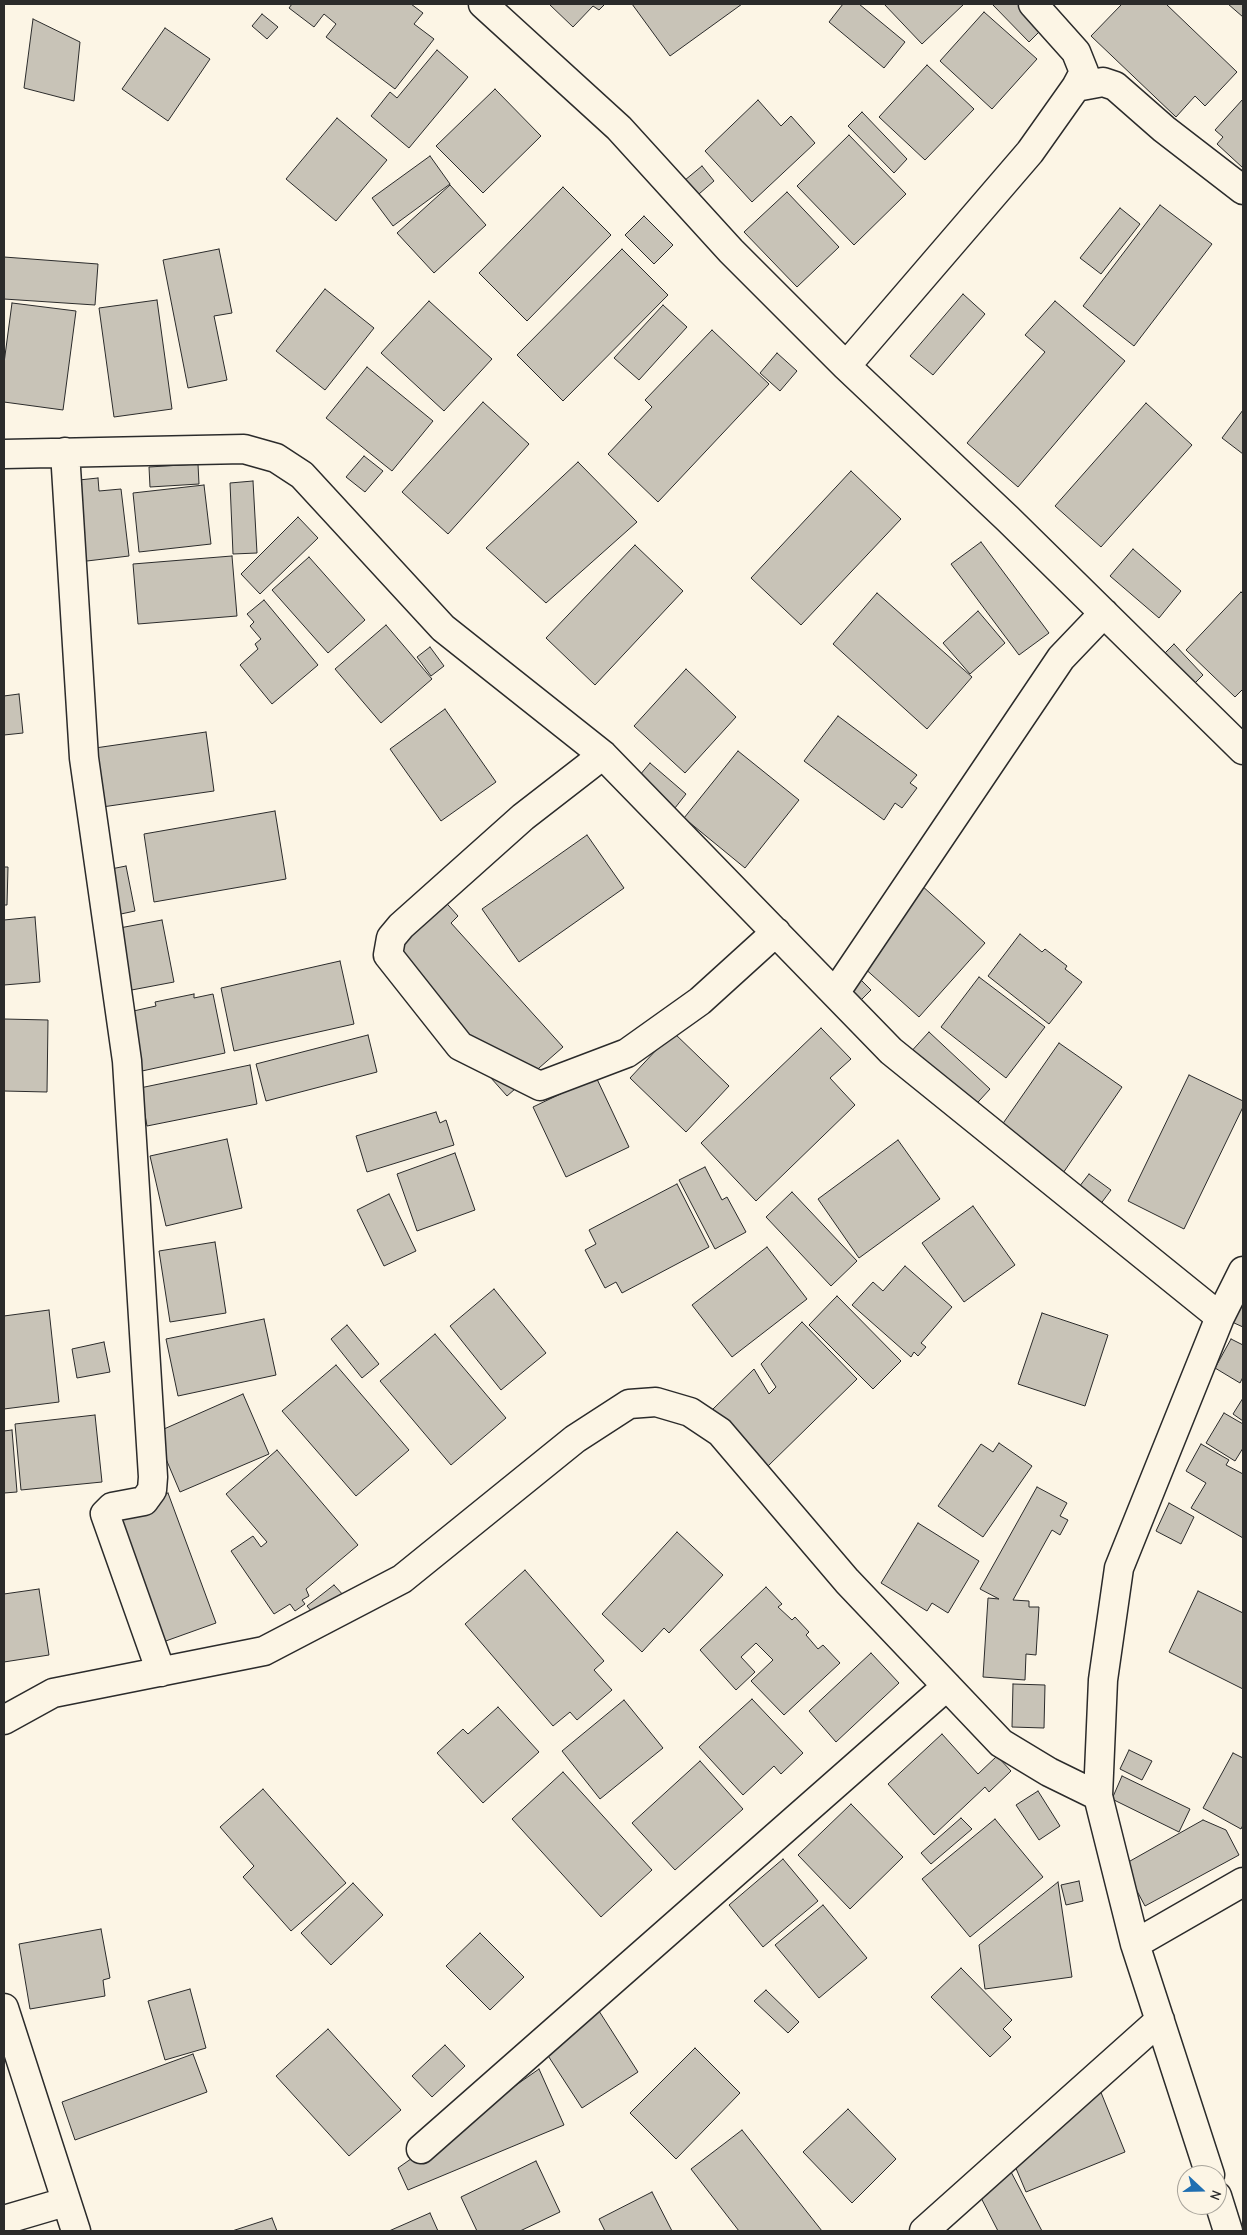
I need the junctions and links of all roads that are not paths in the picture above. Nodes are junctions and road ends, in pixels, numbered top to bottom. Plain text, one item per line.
1 (483, 4) edge
2 (1033, 4) edge
3 (1076, 87) junction
4 (1243, 190) edge
5 (846, 366) junction
6 (65, 452) junction
7 (4, 454) edge
8 (1104, 613) junction
9 (1243, 750) edge
10 (603, 755) junction
11 (776, 932) junction
12 (835, 993) junction
13 (1243, 1271) edge
14 (1220, 1317) junction
15 (161, 1672) junction
16 (946, 1686) junction
17 (4, 1720) edge
18 (1098, 1796) junction
19 (1243, 1882) edge
20 (1135, 1944) junction
21 (4, 2008) edge
22 (1160, 2020) junction
23 (421, 2149) dead end
24 (1207, 2165) edge
25 (65, 2202) junction
26 (1223, 2215) edge
27 (4, 2220) edge
28 (76, 2231) edge
29 (924, 2231) edge
30 (1228, 2231) edge

1 - 5 street
2 - 3 street
3 - 4 street
3 - 5 street
5 - 8 street
6 - 7 street
6 - 10 street
6 - 15 street
8 - 9 street
8 - 12 street
10 - 11 street
10 - 11 street
11 - 12 street
12 - 14 street
13 - 14 street
14 - 18 street
15 - 16 street
15 - 17 street
16 - 18 street
16 - 23 street
18 - 20 street
19 - 20 street
20 - 22 street
21 - 25 street
22 - 24 street
22 - 29 street
25 - 27 street
25 - 28 street
26 - 30 street

